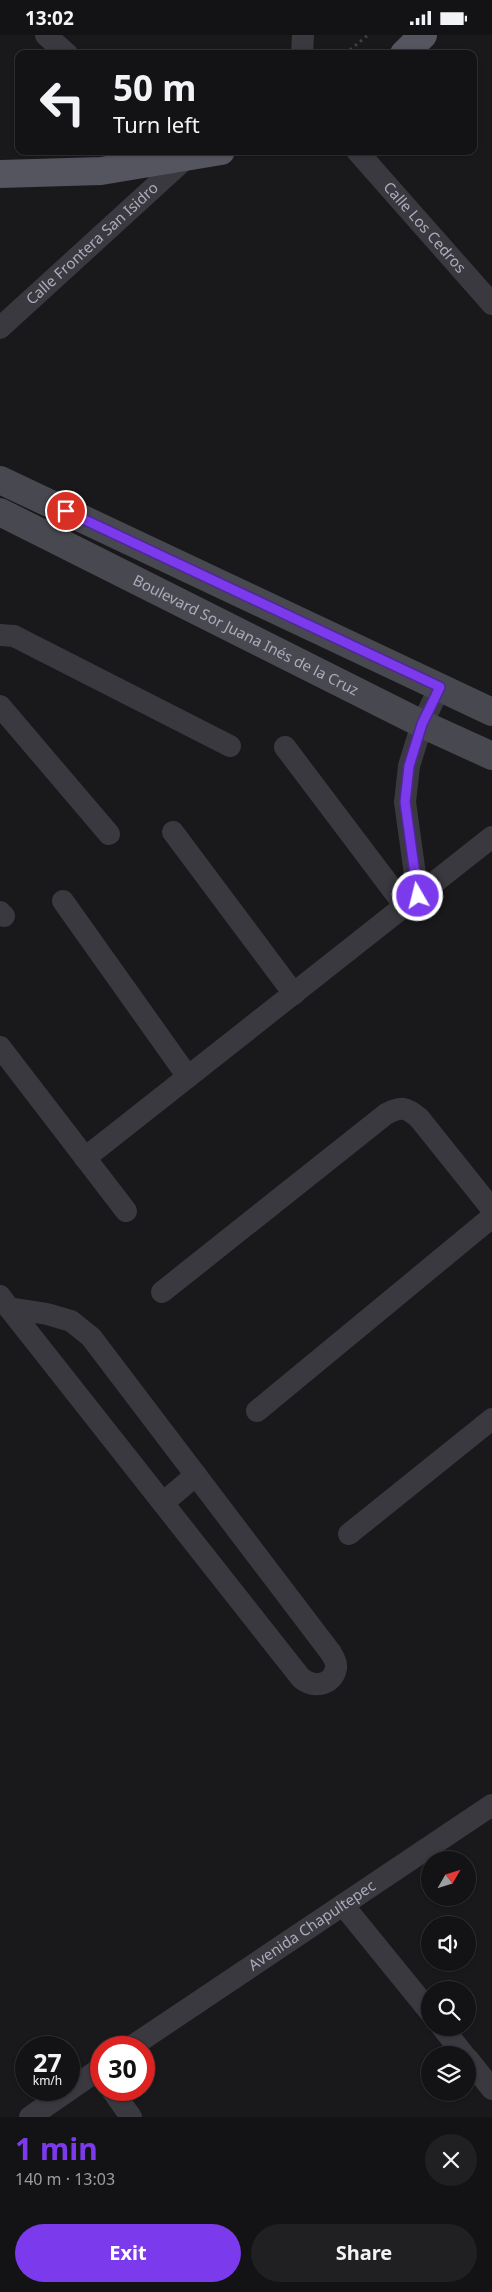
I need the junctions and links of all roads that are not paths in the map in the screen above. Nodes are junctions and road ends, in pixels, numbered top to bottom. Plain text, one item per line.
1 (46, 35) edge
2 (304, 35) edge
3 (423, 35) edge
4 (63, 50) edge
5 (302, 50) edge
6 (408, 50) edge
7 (181, 155) edge
8 (361, 155) edge
9 (0, 174) edge
10 (492, 304) edge
11 (0, 328) edge
12 (0, 480) edge
13 (0, 512) edge
14 (0, 635) edge
15 (440, 687) junction
16 (0, 706) edge
17 (492, 712) edge
18 (422, 724) junction
19 (230, 746) dead end
20 (285, 747) dead end
21 (492, 755) edge
22 (173, 831) dead end
23 (109, 834) dead end
24 (492, 837) edge
25 (63, 901) dead end
26 (411, 901) junction
27 (294, 994) junction
28 (0, 1047) edge
29 (188, 1077) junction
30 (85, 1158) junction
31 (492, 1209) edge
32 (126, 1211) dead end
33 (492, 1217) edge
34 (162, 1292) dead end
35 (5, 1302) edge
36 (257, 1411) dead end
37 (492, 1419) edge
38 (196, 1475) junction
39 (163, 1503) junction
40 (349, 1534) dead end
41 (492, 1805) edge
42 (343, 1905) junction
43 (421, 2001) edge
44 (147, 2036) edge
45 (449, 2036) edge
46 (457, 2046) edge
47 (476, 2069) edge
48 (90, 2078) edge
49 (492, 2089) edge
50 (120, 2101) edge
51 (30, 2117) edge
52 (131, 2117) edge

1 - 4 street
2 - 5 street
3 - 6 main road
7 - 9 main road
7 - 11 street, Calle Frontera San Isidro
8 - 10 street, Calle Los Cedros
12 - 15 main road
13 - 18 main road, Boulevard Sor Juana Inés de la Cruz
14 - 19 street
15 - 17 main road
15 - 18 street
16 - 23 street
18 - 21 main road, Boulevard Sor Juana Inés de la Cruz
18 - 26 street
20 - 26 street
22 - 27 street
24 - 26 street
25 - 29 street
26 - 27 street
27 - 29 street
28 - 30 street
29 - 30 street
30 - 32 street
31 - 34 street
33 - 36 street
35 - 38 street
35 - 39 street
37 - 40 street
38 - 39 street
38 - 39 street
41 - 42 street, Avenida Chapultepec
42 - 43 street
42 - 44 street, Avenida Chapultepec
45 - 46 street
47 - 49 street
48 - 51 street
50 - 52 street

